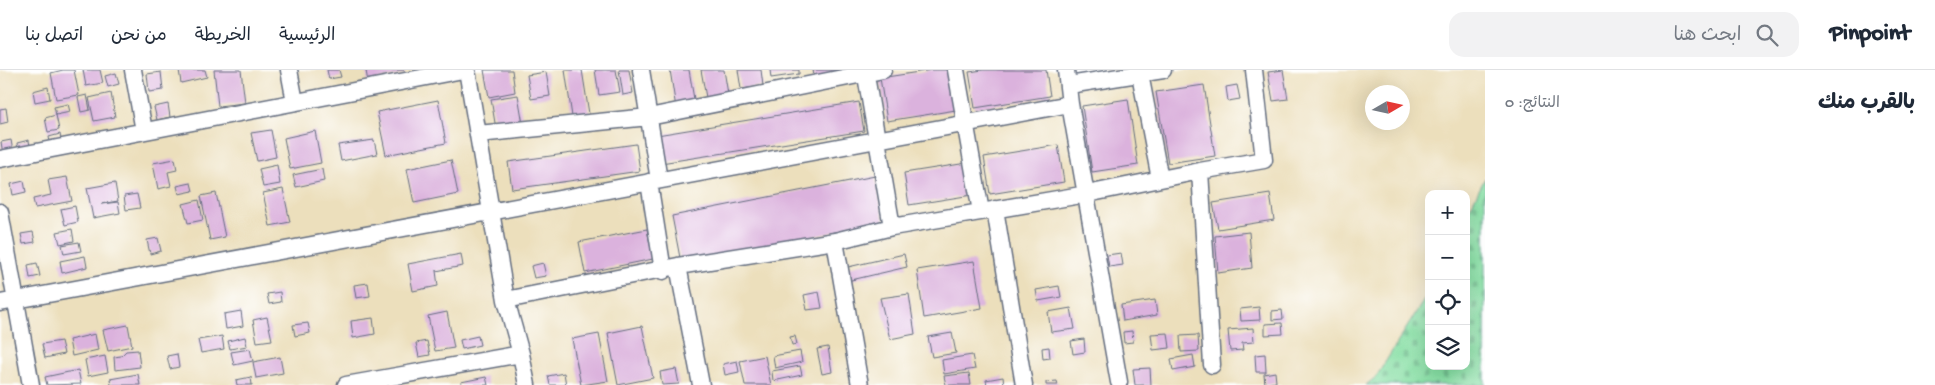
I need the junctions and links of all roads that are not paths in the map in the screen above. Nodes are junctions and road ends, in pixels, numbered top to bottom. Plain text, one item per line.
1 (133, 70) edge
2 (289, 70) edge
3 (463, 70) edge
4 (467, 70) edge
5 (642, 70) edge
6 (883, 70) edge
7 (956, 70) edge
8 (1163, 70) edge
9 (1254, 70) edge
10 (865, 72) edge
11 (1140, 74) junction
12 (1068, 78) edge
13 (295, 102) junction
14 (1070, 104) junction
15 (650, 118) junction
16 (964, 123) junction
17 (144, 131) junction
18 (478, 134) junction
19 (877, 139) junction
20 (0, 159) edge
21 (1200, 171) junction
22 (1160, 179) junction
23 (654, 181) junction
24 (1087, 194) junction
25 (491, 211) junction
26 (988, 211) junction
27 (0, 212) edge
28 (892, 228) junction
29 (835, 241) junction
30 (670, 268) junction
31 (17, 299) junction
32 (506, 300) junction
33 (0, 302) edge
34 (521, 354) junction
35 (1212, 365) dead end
36 (1119, 382) dead end
37 (351, 384) edge
38 (32, 385) edge
39 (527, 385) edge
40 (701, 385) edge
41 (860, 385) edge
42 (1024, 385) edge

1 - 17 street
2 - 13 street
3 - 13 street
4 - 18 street
5 - 15 street
6 - 10 street
7 - 16 street
8 - 11 street
9 - 21 street
10 - 15 street
10 - 19 street
11 - 12 street
11 - 22 street
12 - 14 street
13 - 17 street
14 - 16 street
14 - 24 street
15 - 18 street
15 - 23 street
16 - 19 street
16 - 26 street
17 - 20 street
18 - 25 street
19 - 23 street
19 - 28 street
21 - 22 street
21 - 35 street
22 - 24 street
23 - 25 street
23 - 30 street
24 - 26 street
24 - 36 street
25 - 31 street
25 - 32 street
26 - 28 street
26 - 42 street
27 - 31 street
28 - 29 street
29 - 30 street
29 - 41 street
30 - 32 street
30 - 40 street
31 - 33 street
31 - 38 street
32 - 34 street
34 - 37 street
34 - 39 street

